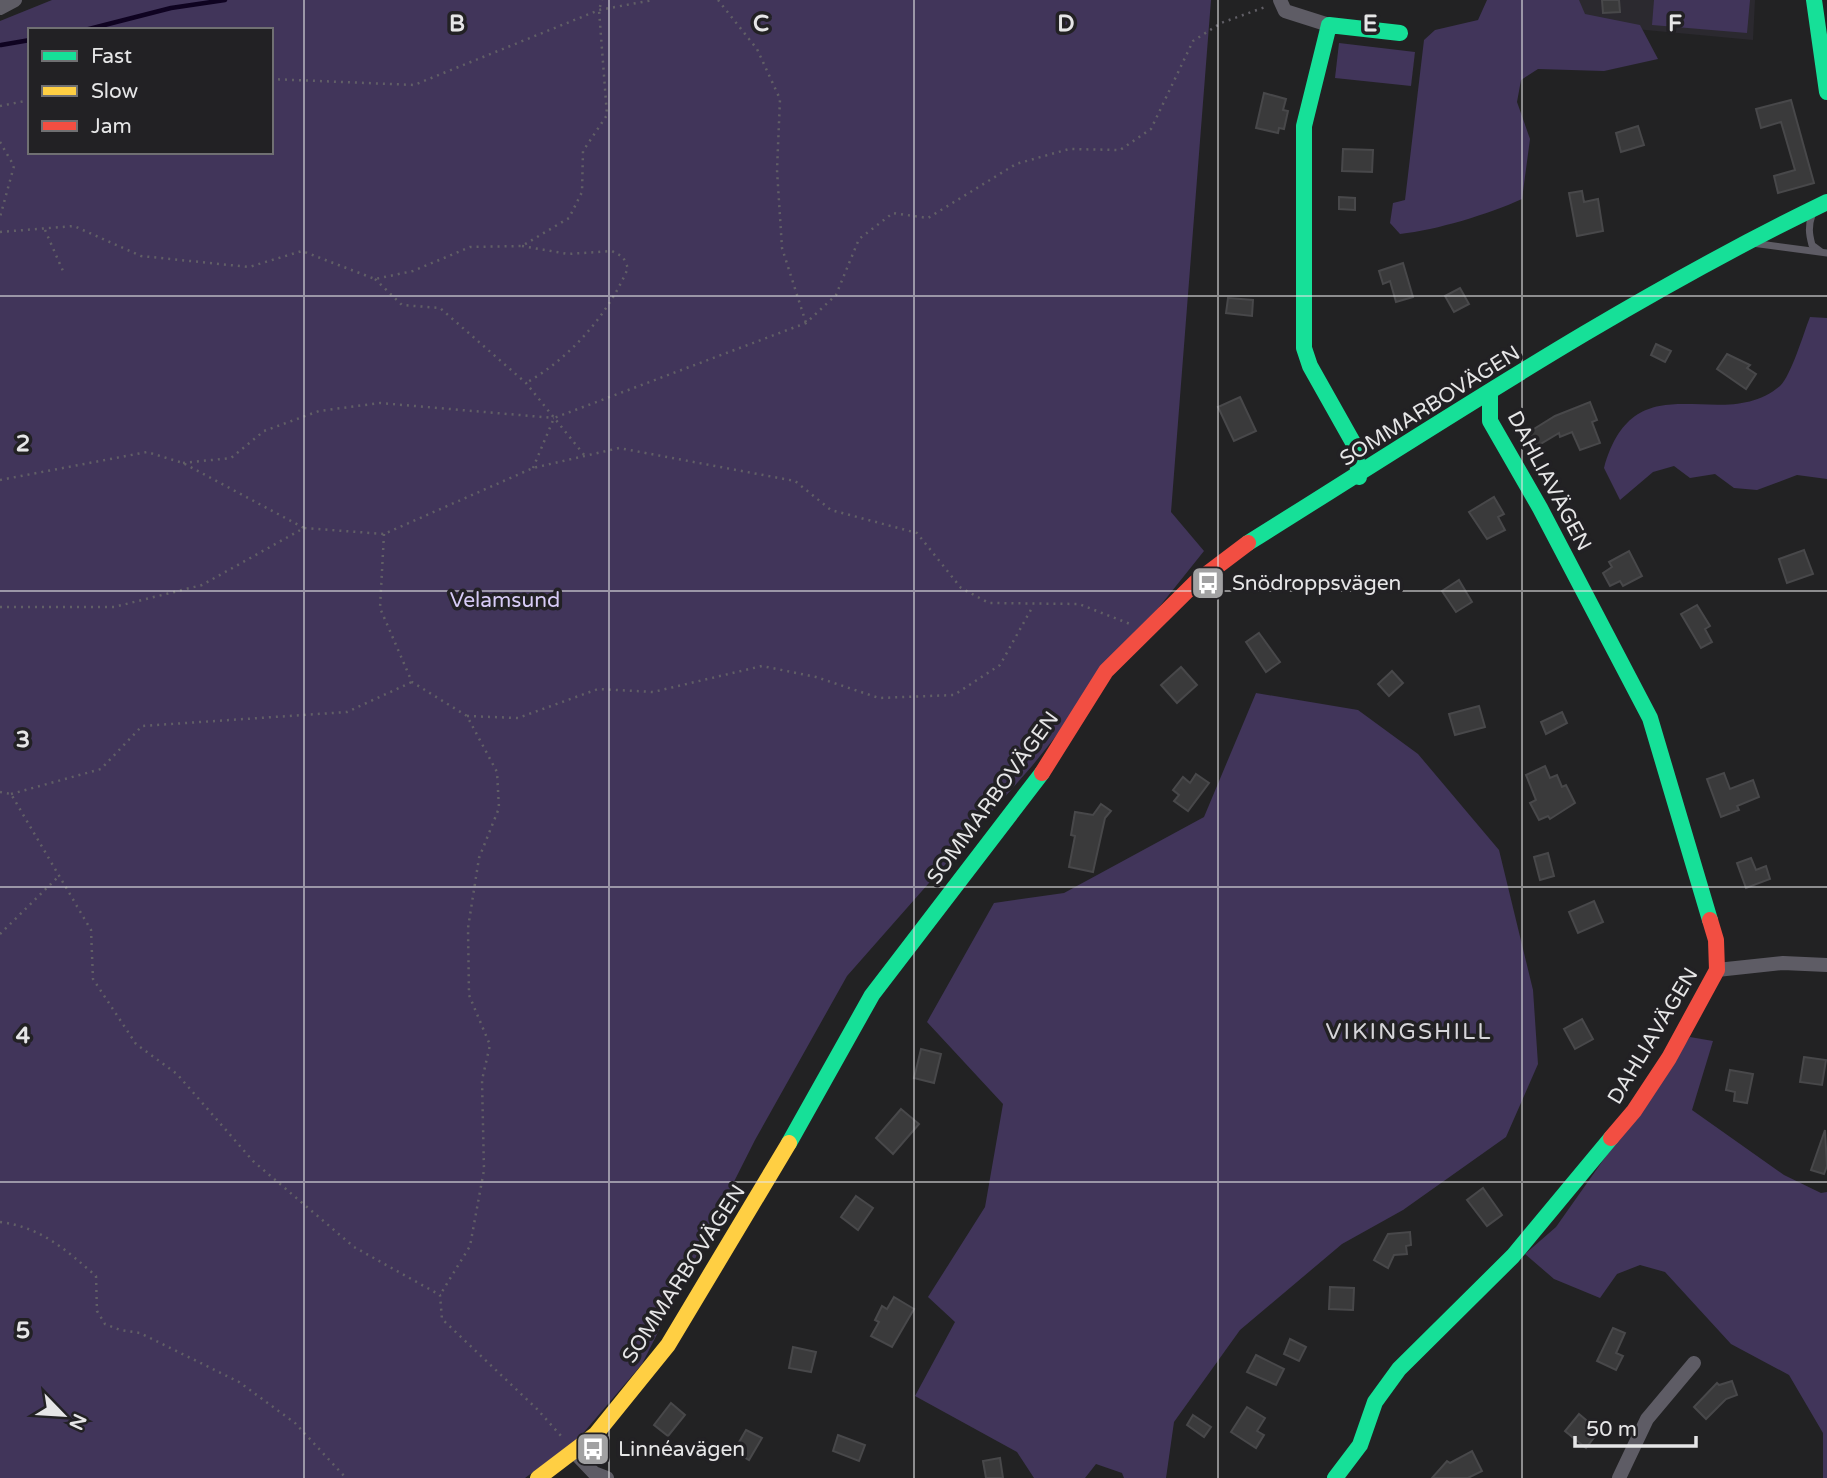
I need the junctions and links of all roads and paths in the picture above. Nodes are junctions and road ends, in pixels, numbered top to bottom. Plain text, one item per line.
1 (15, 0) edge
2 (602, 0) edge
3 (653, 0) edge
4 (718, 0) edge
5 (1814, 0) edge
6 (1280, 1) edge
7 (0, 8) edge
8 (599, 10) junction
9 (1329, 25) junction
10 (1401, 33) dead end
11 (273, 79) edge
12 (1827, 92) edge
13 (28, 100) edge
14 (0, 106) edge
15 (0, 142) edge
16 (1821, 205) edge
17 (0, 217) edge
18 (45, 230) junction
19 (0, 232) edge
20 (1744, 242) junction
21 (522, 246) junction
22 (1825, 253) edge
23 (63, 271) dead end
24 (375, 279) junction
25 (806, 323) junction
26 (526, 383) junction
27 (1490, 392) junction
28 (554, 418) junction
29 (585, 456) junction
30 (183, 463) junction
31 (533, 468) junction
32 (1359, 477) junction
33 (0, 481) edge
34 (304, 528) junction
35 (384, 534) junction
36 (1034, 604) junction
37 (0, 607) edge
38 (1147, 630) junction
39 (412, 682) junction
40 (467, 716) junction
41 (0, 792) edge
42 (11, 794) junction
43 (59, 876) junction
44 (0, 934) edge
45 (1827, 965) edge
46 (1717, 970) junction
47 (0, 1222) edge
48 (440, 1295) junction
49 (1694, 1363) dead end
50 (575, 1453) junction
51 (546, 1476) edge
52 (346, 1478) edge
53 (607, 1478) edge
54 (1335, 1478) edge
55 (1619, 1478) edge

1 - 7 street
2 - 8 path
3 - 8 path
4 - 25 path
5 - 12 street
6 - 9 street
6 - 25 path
8 - 11 path
8 - 21 path
9 - 10 street
9 - 32 street
13 - 14 path
15 - 17 path
16 - 20 street, SOMMARBOVÄGEN
16 - 22 lane
18 - 19 path
18 - 23 path
18 - 24 path
20 - 22 lane
20 - 27 street, SOMMARBOVÄGEN
21 - 24 path
21 - 26 path
24 - 26 path
25 - 28 path
26 - 28 path
27 - 32 street, SOMMARBOVÄGEN
27 - 46 street, DAHLIAVÄGEN
28 - 29 path
28 - 30 path
28 - 31 path
29 - 31 path
29 - 36 path
30 - 33 path
30 - 34 path
31 - 35 path
32 - 38 street, SOMMARBOVÄGEN
34 - 35 path
34 - 37 path
35 - 39 path
36 - 38 path
36 - 40 path
38 - 50 street, SOMMARBOVÄGEN
39 - 40 path
39 - 42 path
40 - 48 path
41 - 42 path
42 - 43 path
43 - 44 path
43 - 48 path
45 - 46 street
46 - 54 street, DAHLIAVÄGEN
47 - 52 path
48 - 50 path
49 - 55 street
50 - 51 street, SOMMARBOVÄGEN
50 - 53 street

